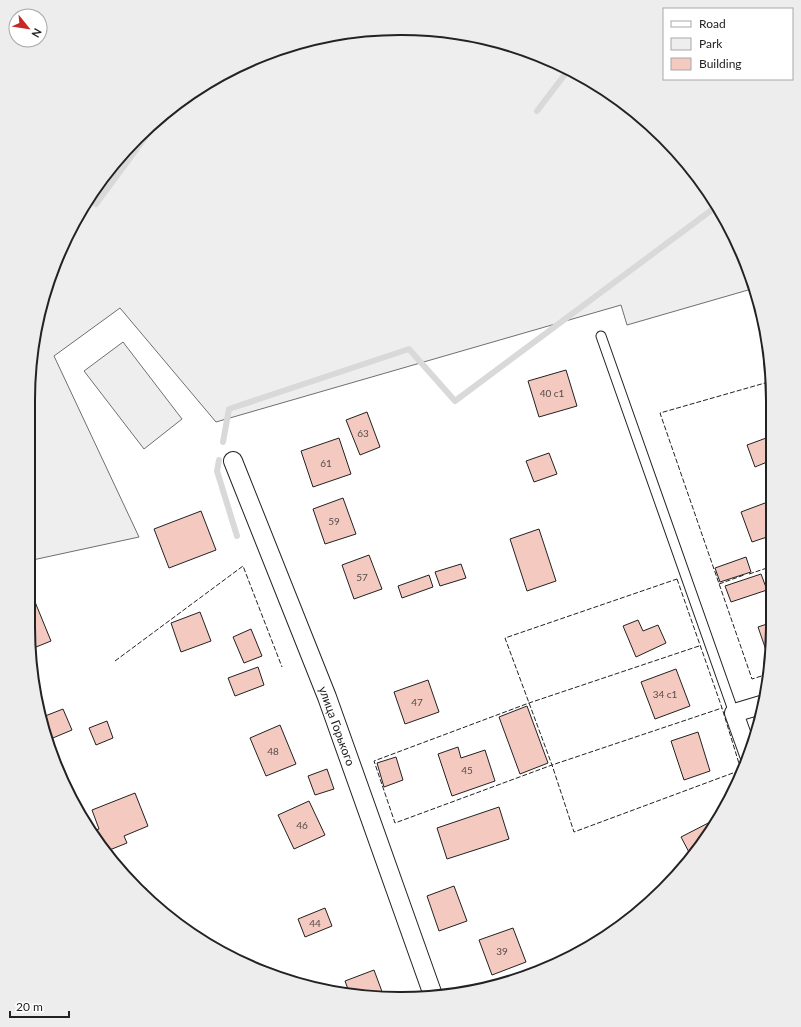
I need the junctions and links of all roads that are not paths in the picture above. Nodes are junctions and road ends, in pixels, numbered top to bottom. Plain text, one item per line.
1 (601, 336) dead end
2 (233, 461) dead end
3 (757, 706) edge
4 (734, 713) junction
5 (746, 747) edge
6 (431, 990) edge

1 - 4 lane
2 - 6 street, улица Горького
3 - 4 street
4 - 5 street

